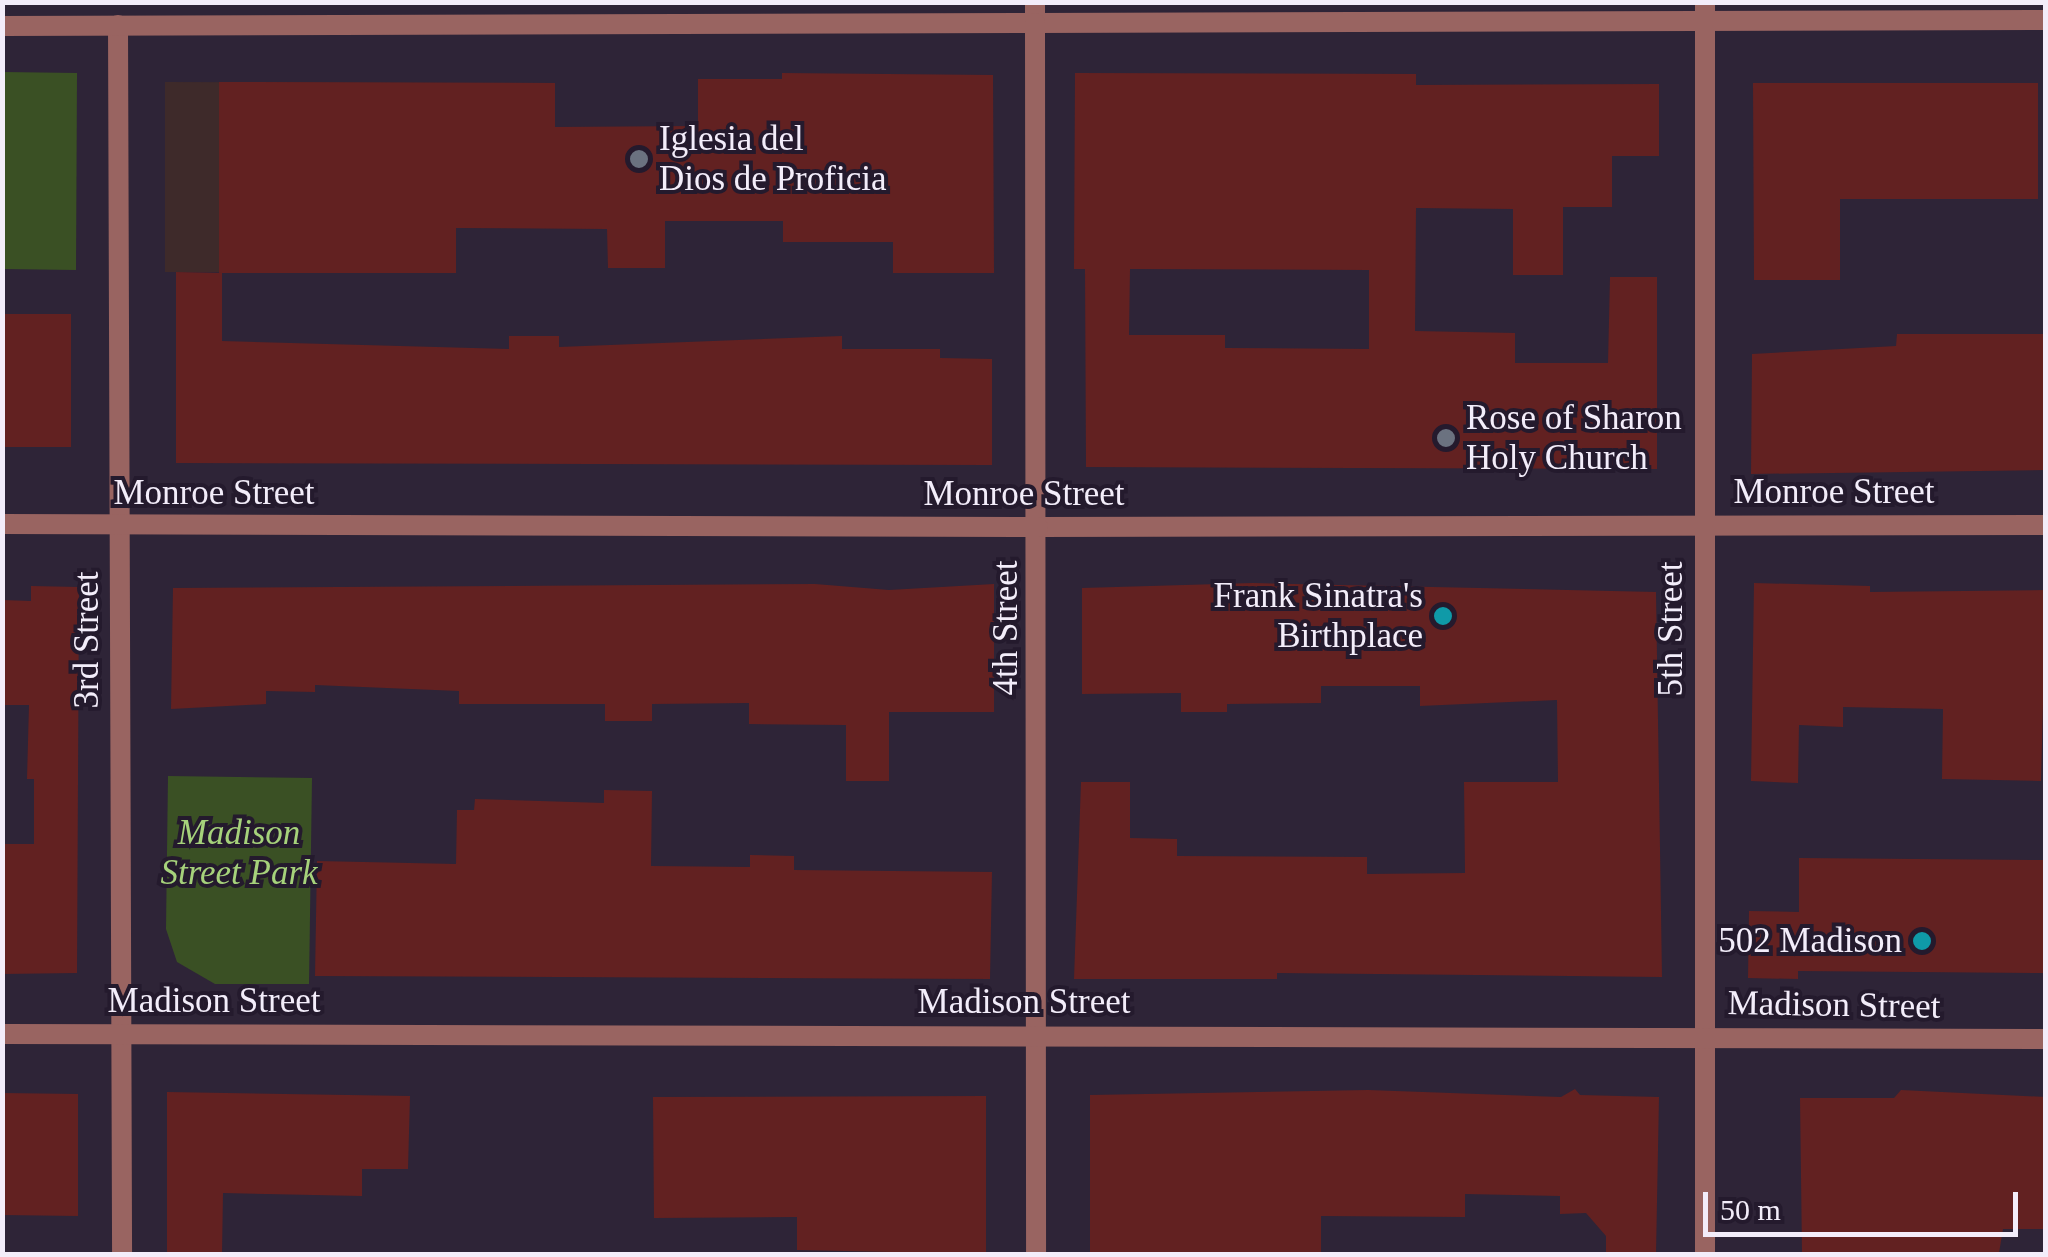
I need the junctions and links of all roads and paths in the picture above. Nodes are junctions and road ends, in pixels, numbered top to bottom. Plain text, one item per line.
1 (1705, 11) edge
2 (1035, 13) edge
3 (2046, 20) edge
4 (118, 25) junction
5 (2, 26) edge
6 (2, 524) edge
7 (1703, 524) junction
8 (119, 525) junction
9 (2046, 525) edge
10 (1038, 528) junction
11 (2, 1034) edge
12 (123, 1034) junction
13 (1038, 1034) junction
14 (1704, 1036) junction
15 (2046, 1039) edge
16 (122, 1254) edge
17 (1036, 1254) edge
18 (1704, 1254) edge

1 - 2 street
1 - 3 street
1 - 7 street, 5th Street
2 - 4 street
2 - 10 street, 4th Street
4 - 5 street
4 - 8 street, 3rd Street
6 - 8 street, Monroe Street
7 - 9 street, Monroe Street
7 - 10 street, Monroe Street
7 - 14 street, 5th Street
8 - 10 street, Monroe Street
8 - 12 street, 3rd Street
10 - 13 street, 4th Street
11 - 12 street, Madison Street
12 - 13 street, Madison Street
12 - 16 street, 3rd Street
13 - 14 street, Madison Street
13 - 17 street, 4th Street
14 - 15 street, Madison Street
14 - 18 street, 5th Street

